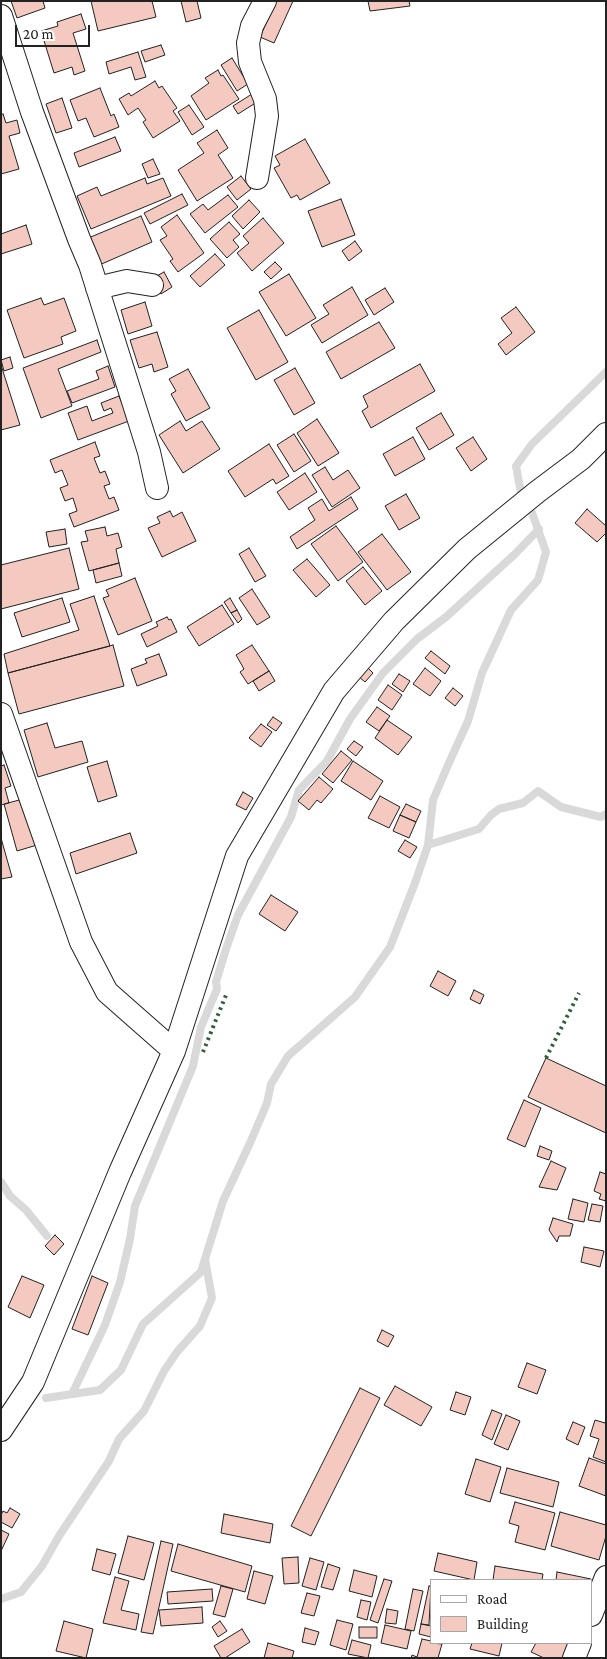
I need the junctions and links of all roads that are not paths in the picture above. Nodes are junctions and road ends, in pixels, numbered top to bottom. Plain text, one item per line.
1 (265, 1) edge
2 (1, 16) edge
3 (257, 178) dead end
4 (152, 285) dead end
5 (97, 288) junction
6 (606, 434) edge
7 (157, 488) dead end
8 (1, 714) edge
9 (174, 1052) junction
10 (1, 1430) edge
11 (606, 1577) edge
12 (592, 1612) edge
13 (580, 1644) edge
14 (574, 1658) edge

1 - 3 street
2 - 5 street
4 - 5 street
5 - 7 street
6 - 9 street
8 - 9 street
9 - 10 street
11 - 12 street
13 - 14 street

